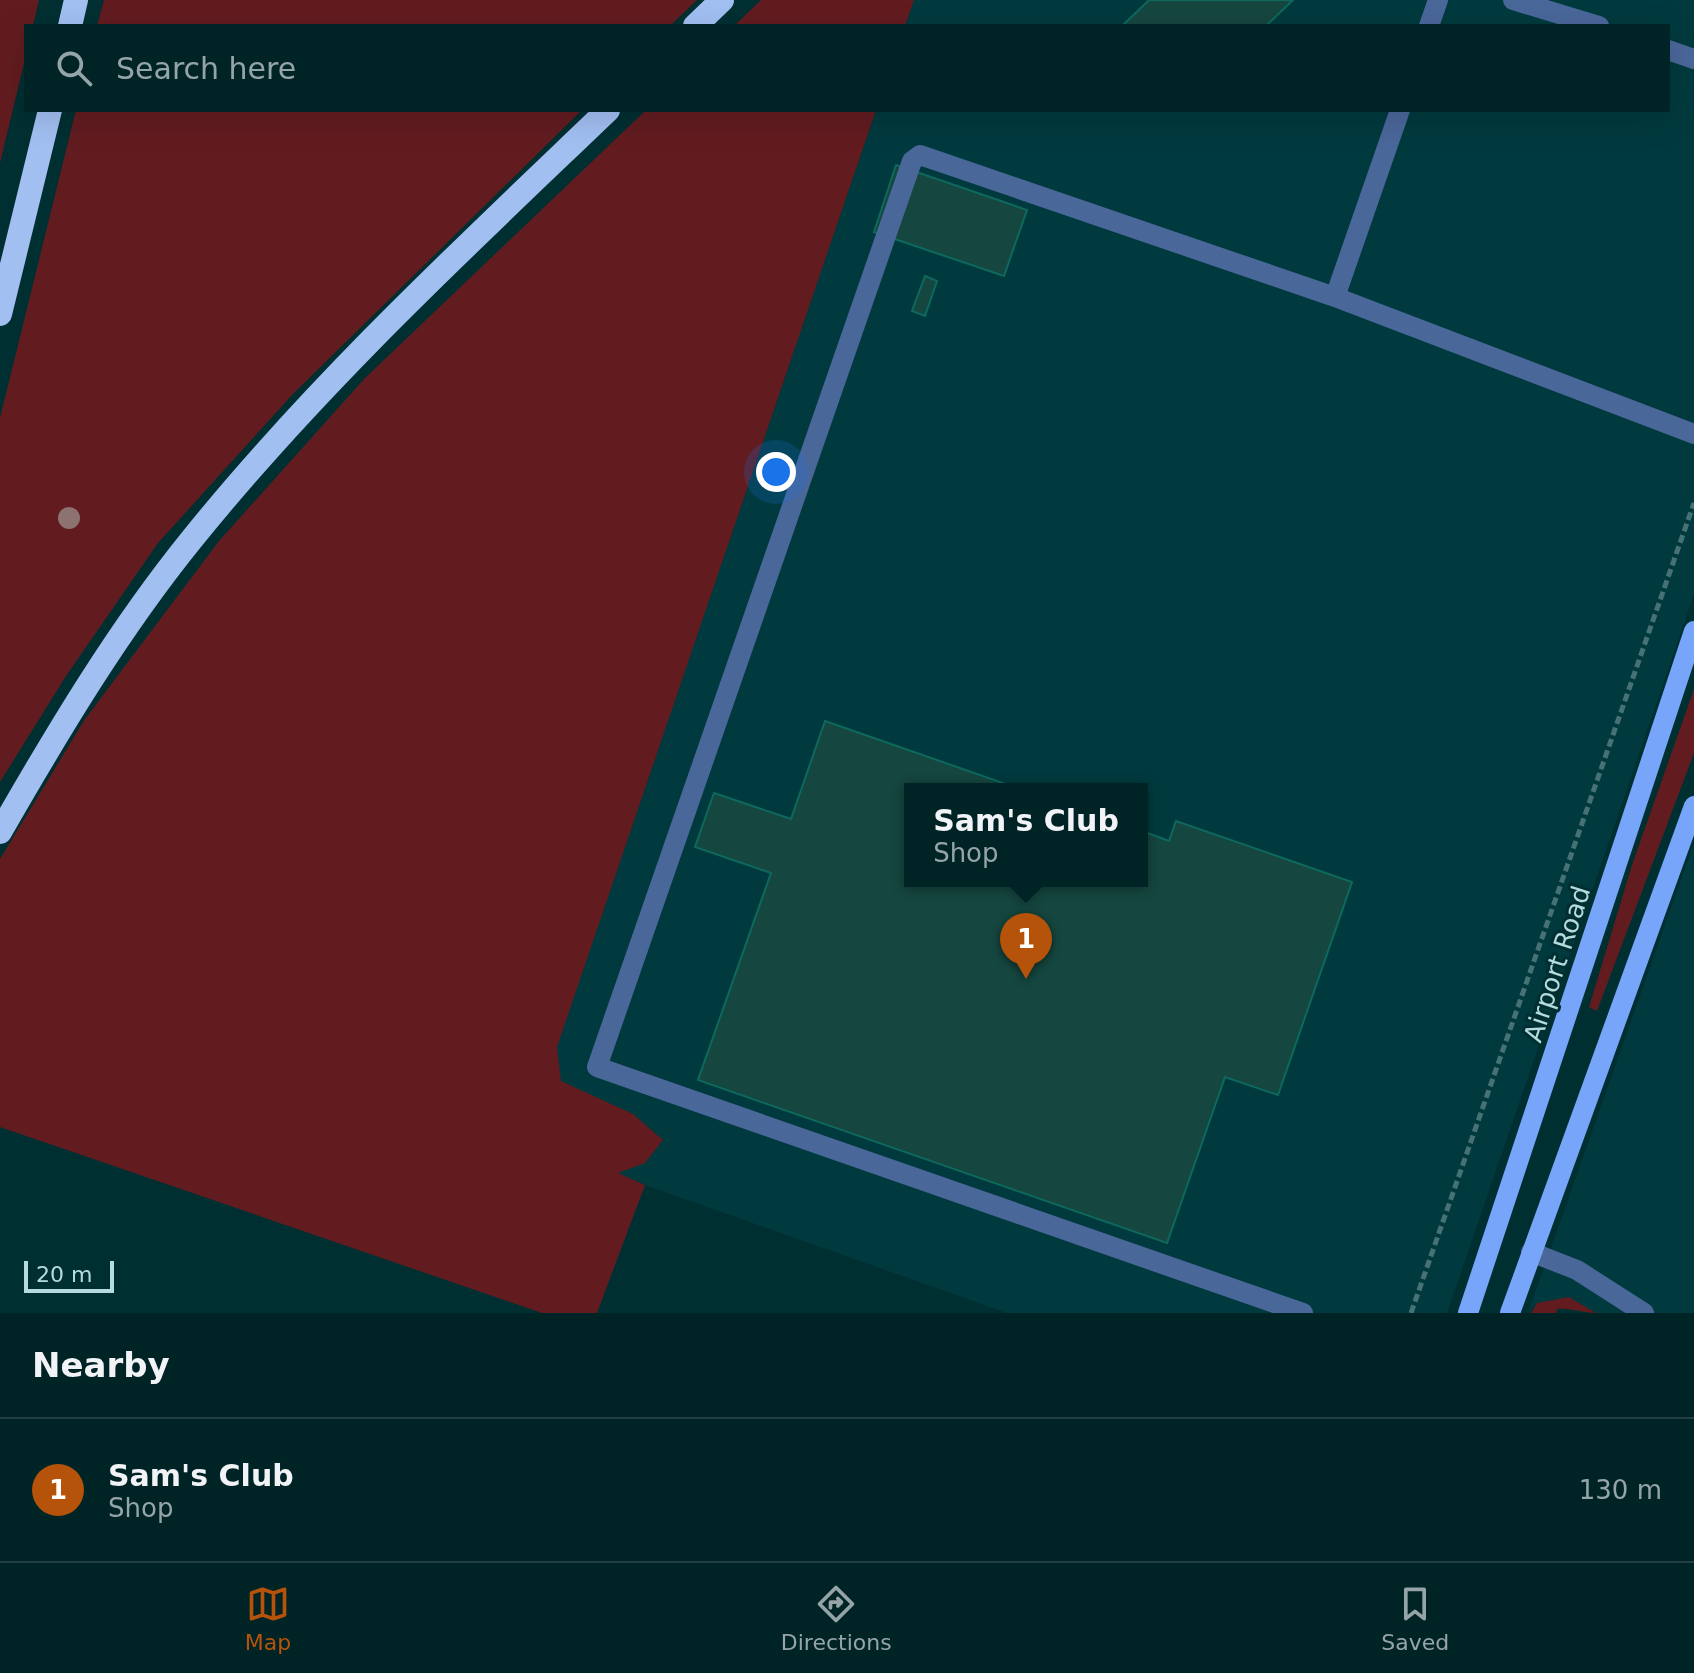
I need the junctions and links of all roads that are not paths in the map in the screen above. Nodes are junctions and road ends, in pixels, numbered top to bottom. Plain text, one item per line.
1 (76, 0) edge
2 (722, 0) edge
3 (1438, 0) edge
4 (1513, 0) edge
5 (70, 24) edge
6 (697, 24) edge
7 (1430, 24) edge
8 (1592, 24) edge
9 (1670, 51) edge
10 (1694, 59) edge
11 (50, 112) edge
12 (606, 112) edge
13 (1399, 112) edge
14 (1335, 297) junction
15 (0, 314) edge
16 (1694, 434) edge
17 (1694, 631) edge
18 (1694, 806) edge
19 (0, 832) edge
20 (1531, 1252) junction
21 (1303, 1313) edge
22 (1468, 1313) edge
23 (1510, 1313) edge
24 (1644, 1313) edge

1 - 5 highway
2 - 6 highway
3 - 7 lane
4 - 8 lane
9 - 10 lane
11 - 15 highway
12 - 19 highway
13 - 14 lane
14 - 16 lane
14 - 21 lane
17 - 22 main road, Airport Road
18 - 20 main road
20 - 23 main road
20 - 24 lane

